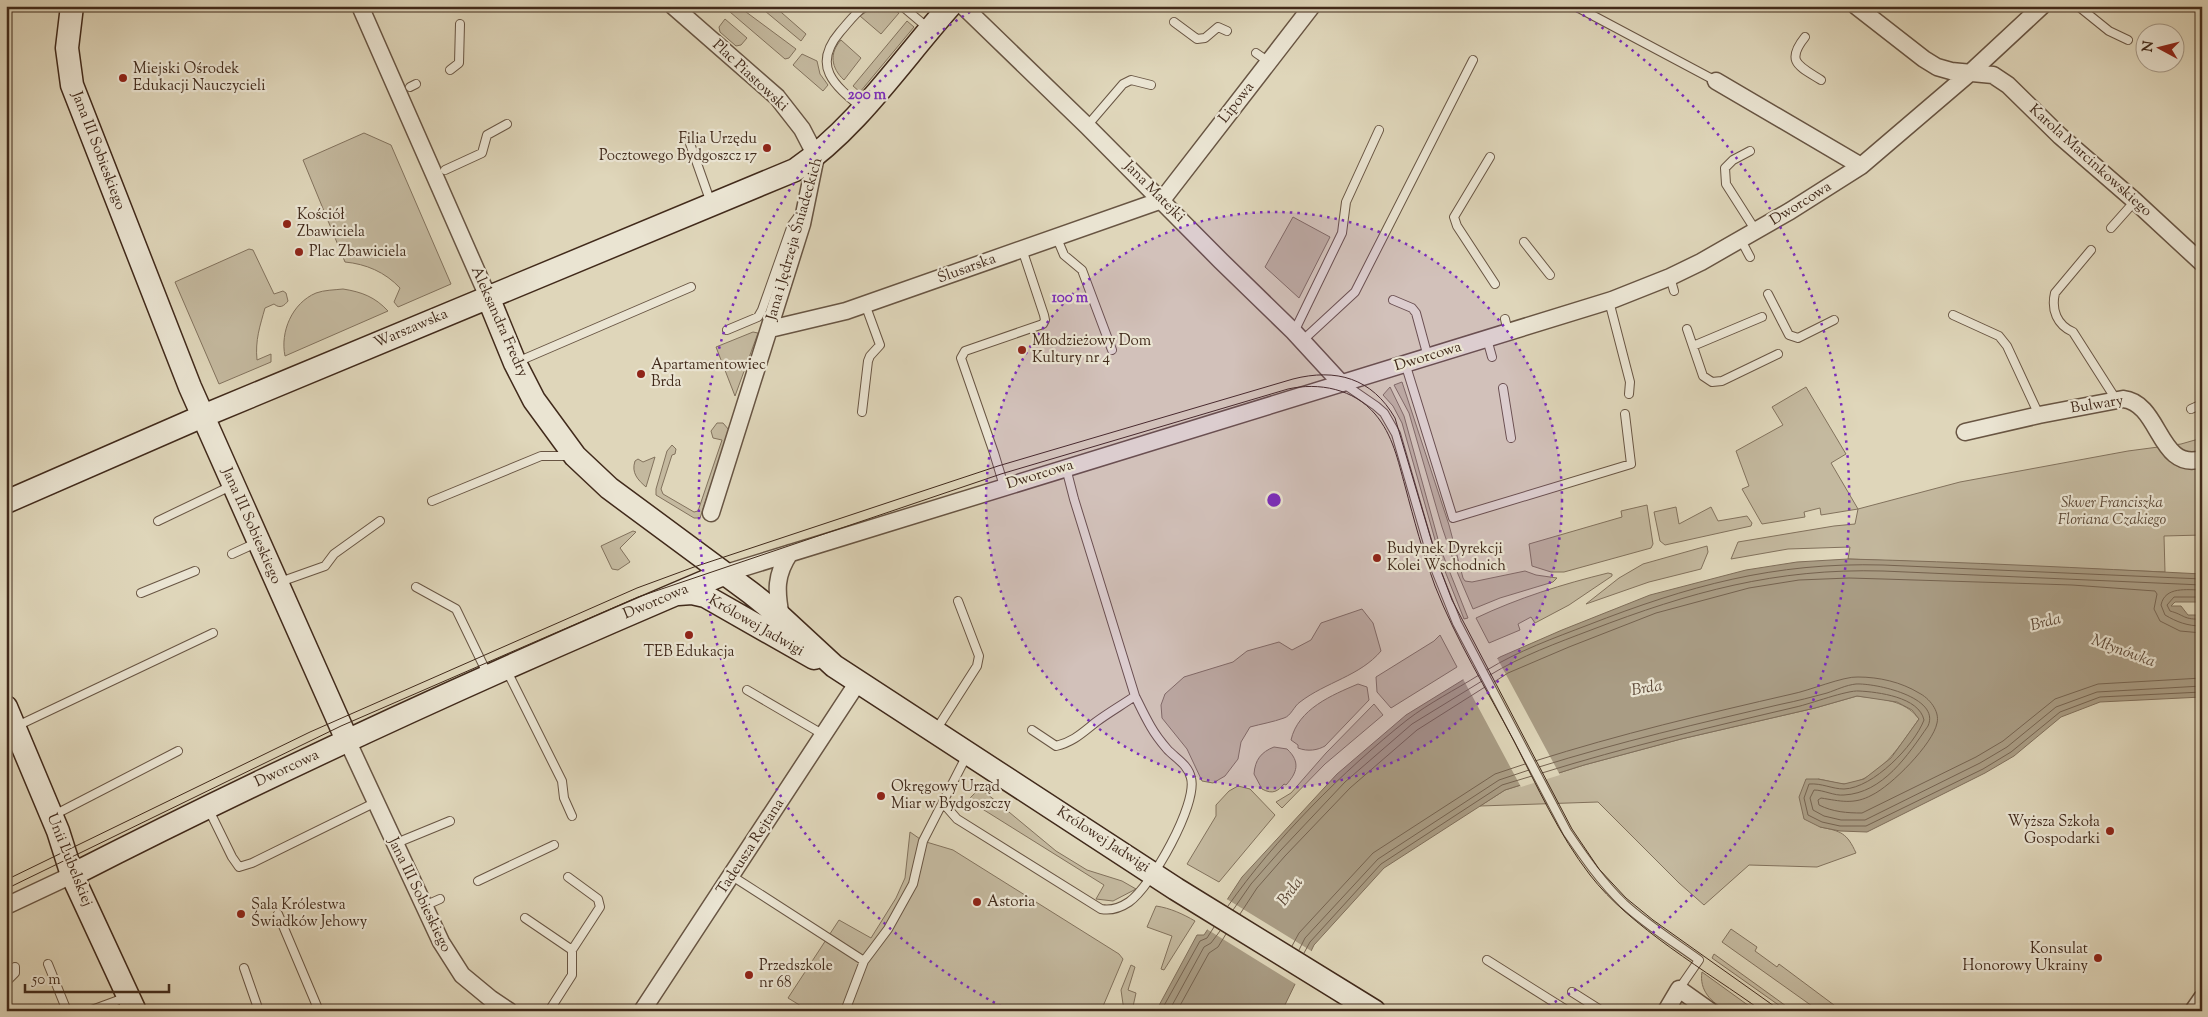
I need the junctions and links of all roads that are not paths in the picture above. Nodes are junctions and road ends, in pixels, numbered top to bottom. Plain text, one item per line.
1 (72, 6) edge
2 (360, 6) edge
3 (673, 6) edge
4 (865, 6) edge
5 (902, 6) edge
6 (950, 6) edge
7 (963, 6) edge
8 (1312, 6) edge
9 (1575, 6) edge
10 (1856, 6) edge
11 (2042, 6) edge
12 (2078, 6) edge
13 (1174, 22) dead end
14 (460, 24) dead end
15 (930, 29) junction
16 (1227, 30) dead end
17 (1805, 36) dead end
18 (2128, 40) dead end
19 (1474, 60) dead end
20 (450, 70) dead end
21 (1971, 72) junction
22 (1821, 80) dead end
23 (1716, 81) joint
24 (1151, 85) dead end
25 (863, 108) junction
26 (507, 124) dead end
27 (1087, 126) junction
28 (1379, 130) dead end
29 (687, 135) dead end
30 (1750, 151) dead end
31 (816, 156) junction
32 (1490, 157) dead end
33 (1861, 166) junction
34 (445, 170) dead end
35 (1162, 200) junction
36 (2135, 202) junction
37 (806, 204) junction
38 (712, 205) junction
39 (2111, 228) dead end
40 (1756, 231) junction
41 (1056, 236) junction
42 (1741, 240) junction
43 (1524, 242) dead end
44 (1022, 249) junction
45 (2090, 250) dead end
46 (1750, 257) dead end
47 (2202, 263) edge
48 (1550, 275) dead end
49 (1495, 284) dead end
50 (691, 287) dead end
51 (1768, 294) dead end
52 (488, 297) junction
53 (1393, 300) dead end
54 (1609, 300) junction
55 (865, 304) junction
56 (1953, 315) dead end
57 (1762, 317) dead end
58 (1834, 320) dead end
59 (1687, 328) dead end
60 (770, 329) junction
61 (728, 330) dead end
62 (1298, 337) junction
63 (1487, 339) junction
64 (1693, 346) junction
65 (1112, 350) dead end
66 (1778, 354) dead end
67 (1428, 357) junction
68 (1492, 357) dead end
69 (515, 363) junction
70 (1405, 363) junction
71 (1340, 382) junction
72 (1502, 388) dead end
73 (1629, 394) dead end
74 (2117, 400) junction
75 (2202, 404) edge
76 (2191, 409) dead end
77 (862, 412) dead end
78 (1625, 414) dead end
79 (2039, 415) junction
80 (203, 416) junction
81 (1965, 432) dead end
82 (1511, 438) dead end
83 (574, 456) junction
84 (2202, 459) edge
85 (1066, 468) junction
86 (233, 485) junction
87 (1004, 486) junction
88 (432, 501) dead end
89 (6, 502) edge
90 (711, 513) dead end
91 (158, 520) dead end
92 (380, 521) dead end
93 (258, 543) junction
94 (790, 552) junction
95 (232, 554) dead end
96 (194, 571) dead end
97 (723, 574) junction
98 (276, 583) junction
99 (416, 587) dead end
100 (140, 593) dead end
101 (677, 594) junction
102 (958, 601) dead end
103 (781, 617) junction
104 (213, 632) dead end
105 (834, 666) junction
106 (498, 673) junction
107 (858, 682) junction
108 (747, 690) dead end
109 (1135, 696) junction
110 (8, 718) edge
111 (1032, 730) dead end
112 (934, 732) junction
113 (824, 735) junction
114 (347, 740) junction
115 (178, 751) dead end
116 (968, 754) junction
117 (374, 803) junction
118 (943, 803) junction
119 (207, 806) junction
120 (52, 816) junction
121 (572, 816) dead end
122 (450, 821) dead end
123 (394, 844) junction
124 (554, 845) dead end
125 (1154, 873) junction
126 (72, 875) junction
127 (732, 876) junction
128 (568, 878) dead end
129 (478, 881) dead end
130 (440, 899) dead end
131 (6, 906) edge
132 (424, 906) junction
133 (278, 914) dead end
134 (525, 918) dead end
135 (572, 950) junction
136 (1488, 960) dead end
137 (864, 962) junction
138 (48, 964) dead end
139 (15, 967) dead end
140 (244, 968) dead end
141 (6, 982) edge
142 (1679, 989) junction
143 (1572, 992) dead end
144 (2202, 998) edge
145 (132, 1003) edge
146 (67, 1011) edge
147 (89, 1011) edge
148 (259, 1011) edge
149 (319, 1011) edge
150 (509, 1011) edge
151 (549, 1011) edge
152 (642, 1011) edge
153 (845, 1011) edge
154 (1374, 1011) edge
155 (1568, 1011) edge
156 (1602, 1011) edge
157 (1666, 1011) edge
158 (1710, 1011) edge
159 (2193, 1011) edge

1 - 80 street, Jana III Sobieskiego
2 - 52 street, Aleksandra Fredry
3 - 31 street, Plac Piastowski
4 - 25 lane
5 - 15 lane
6 - 15 street, Jana i Jędrzeja Śniadeckich
7 - 27 street, Jana Matejki
8 - 35 street, Lipowa
9 - 23 lane
10 - 21 street, Karola Marcinkowskiego
11 - 21 street, Dworcowa
12 - 18 lane
13 - 16 lane
14 - 20 lane
15 - 25 street, Jana i Jędrzeja Śniadeckich
17 - 22 lane
19 - 62 lane
21 - 33 street, Dworcowa
21 - 36 street, Karola Marcinkowskiego
23 - 33 street
24 - 27 lane
25 - 31 street, Jana i Jędrzeja Śniadeckich
26 - 34 lane
27 - 35 street, Jana Matejki
28 - 62 lane
29 - 38 lane
30 - 40 lane
31 - 37 street, Jana i Jędrzeja Śniadeckich
31 - 38 street, Warszawska
32 - 49 lane
33 - 40 street, Dworcowa
35 - 41 street, Ślusarska
35 - 62 street, Jana Matejki
36 - 39 lane
36 - 47 street, Karola Marcinkowskiego
37 - 60 street, Jana i Jędrzeja Śniadeckich
37 - 61 lane
38 - 52 street, Warszawska
40 - 42 street, Dworcowa
41 - 44 street, Ślusarska
41 - 65 lane
42 - 46 lane
42 - 54 street, Dworcowa
43 - 48 lane
44 - 55 street, Ślusarska
44 - 87 lane
45 - 74 lane
50 - 69 lane
51 - 58 lane
52 - 69 street, Aleksandra Fredry
52 - 80 street, Warszawska
53 - 67 lane
54 - 63 street, Dworcowa
54 - 73 lane
55 - 60 street, Ślusarska
55 - 77 lane
56 - 79 lane
57 - 64 lane
59 - 64 lane
60 - 90 street, Jana i Jędrzeja Śniadeckich
62 - 71 street, Jana Matejki
63 - 67 street, Dworcowa
63 - 68 lane
64 - 66 lane
67 - 70 street, Dworcowa
69 - 83 street, Aleksandra Fredry
70 - 71 street, Dworcowa
70 - 78 lane
71 - 85 street, Dworcowa
71 - 142 lane
72 - 82 lane
74 - 79 street, Bulwary
74 - 84 street, Bulwary
75 - 76 lane
79 - 81 street, Bulwary
80 - 86 street, Jana III Sobieskiego
80 - 89 street, Warszawska
83 - 88 lane
83 - 97 street, Aleksandra Fredry
85 - 87 street, Dworcowa
85 - 109 lane
86 - 91 lane
86 - 93 street, Jana III Sobieskiego
87 - 94 street, Dworcowa
92 - 98 lane
93 - 95 lane
93 - 98 street, Jana III Sobieskiego
94 - 97 street, Dworcowa
94 - 103 street
96 - 100 lane
97 - 101 street, Dworcowa
97 - 103 street, Królowej Jadwigi
98 - 114 street, Jana III Sobieskiego
99 - 106 lane
101 - 105 street, Królowej Jadwigi
101 - 106 street, Dworcowa
102 - 112 lane
103 - 105 street, Królowej Jadwigi
104 - 110 lane
105 - 107 street, Królowej Jadwigi
106 - 114 street, Dworcowa
106 - 121 lane
107 - 112 street, Królowej Jadwigi
107 - 113 street, Tadeusza Rejtana
108 - 113 lane
109 - 111 lane
109 - 125 lane
110 - 120 street, Unii Lubelskiej
112 - 116 street, Królowej Jadwigi
113 - 127 street, Tadeusza Rejtana
114 - 117 street, Jana III Sobieskiego
114 - 119 street, Dworcowa
115 - 120 lane
116 - 118 lane
116 - 125 street, Królowej Jadwigi
117 - 119 lane
117 - 123 street, Jana III Sobieskiego
118 - 125 lane
118 - 137 lane
119 - 126 street, Dworcowa
120 - 126 street, Unii Lubelskiej
122 - 123 lane
123 - 132 street, Jana III Sobieskiego
124 - 129 lane
125 - 154 street, Królowej Jadwigi
126 - 131 street, Dworcowa
126 - 145 street, Unii Lubelskiej
127 - 137 lane
127 - 152 street, Tadeusza Rejtana
128 - 135 lane
130 - 132 lane
132 - 150 street, Jana III Sobieskiego
133 - 149 lane
134 - 135 lane
135 - 151 lane
136 - 155 lane
137 - 153 lane
138 - 146 lane
139 - 141 lane
140 - 148 lane
142 - 157 street
142 - 158 street
143 - 156 lane
144 - 159 street
145 - 147 lane

